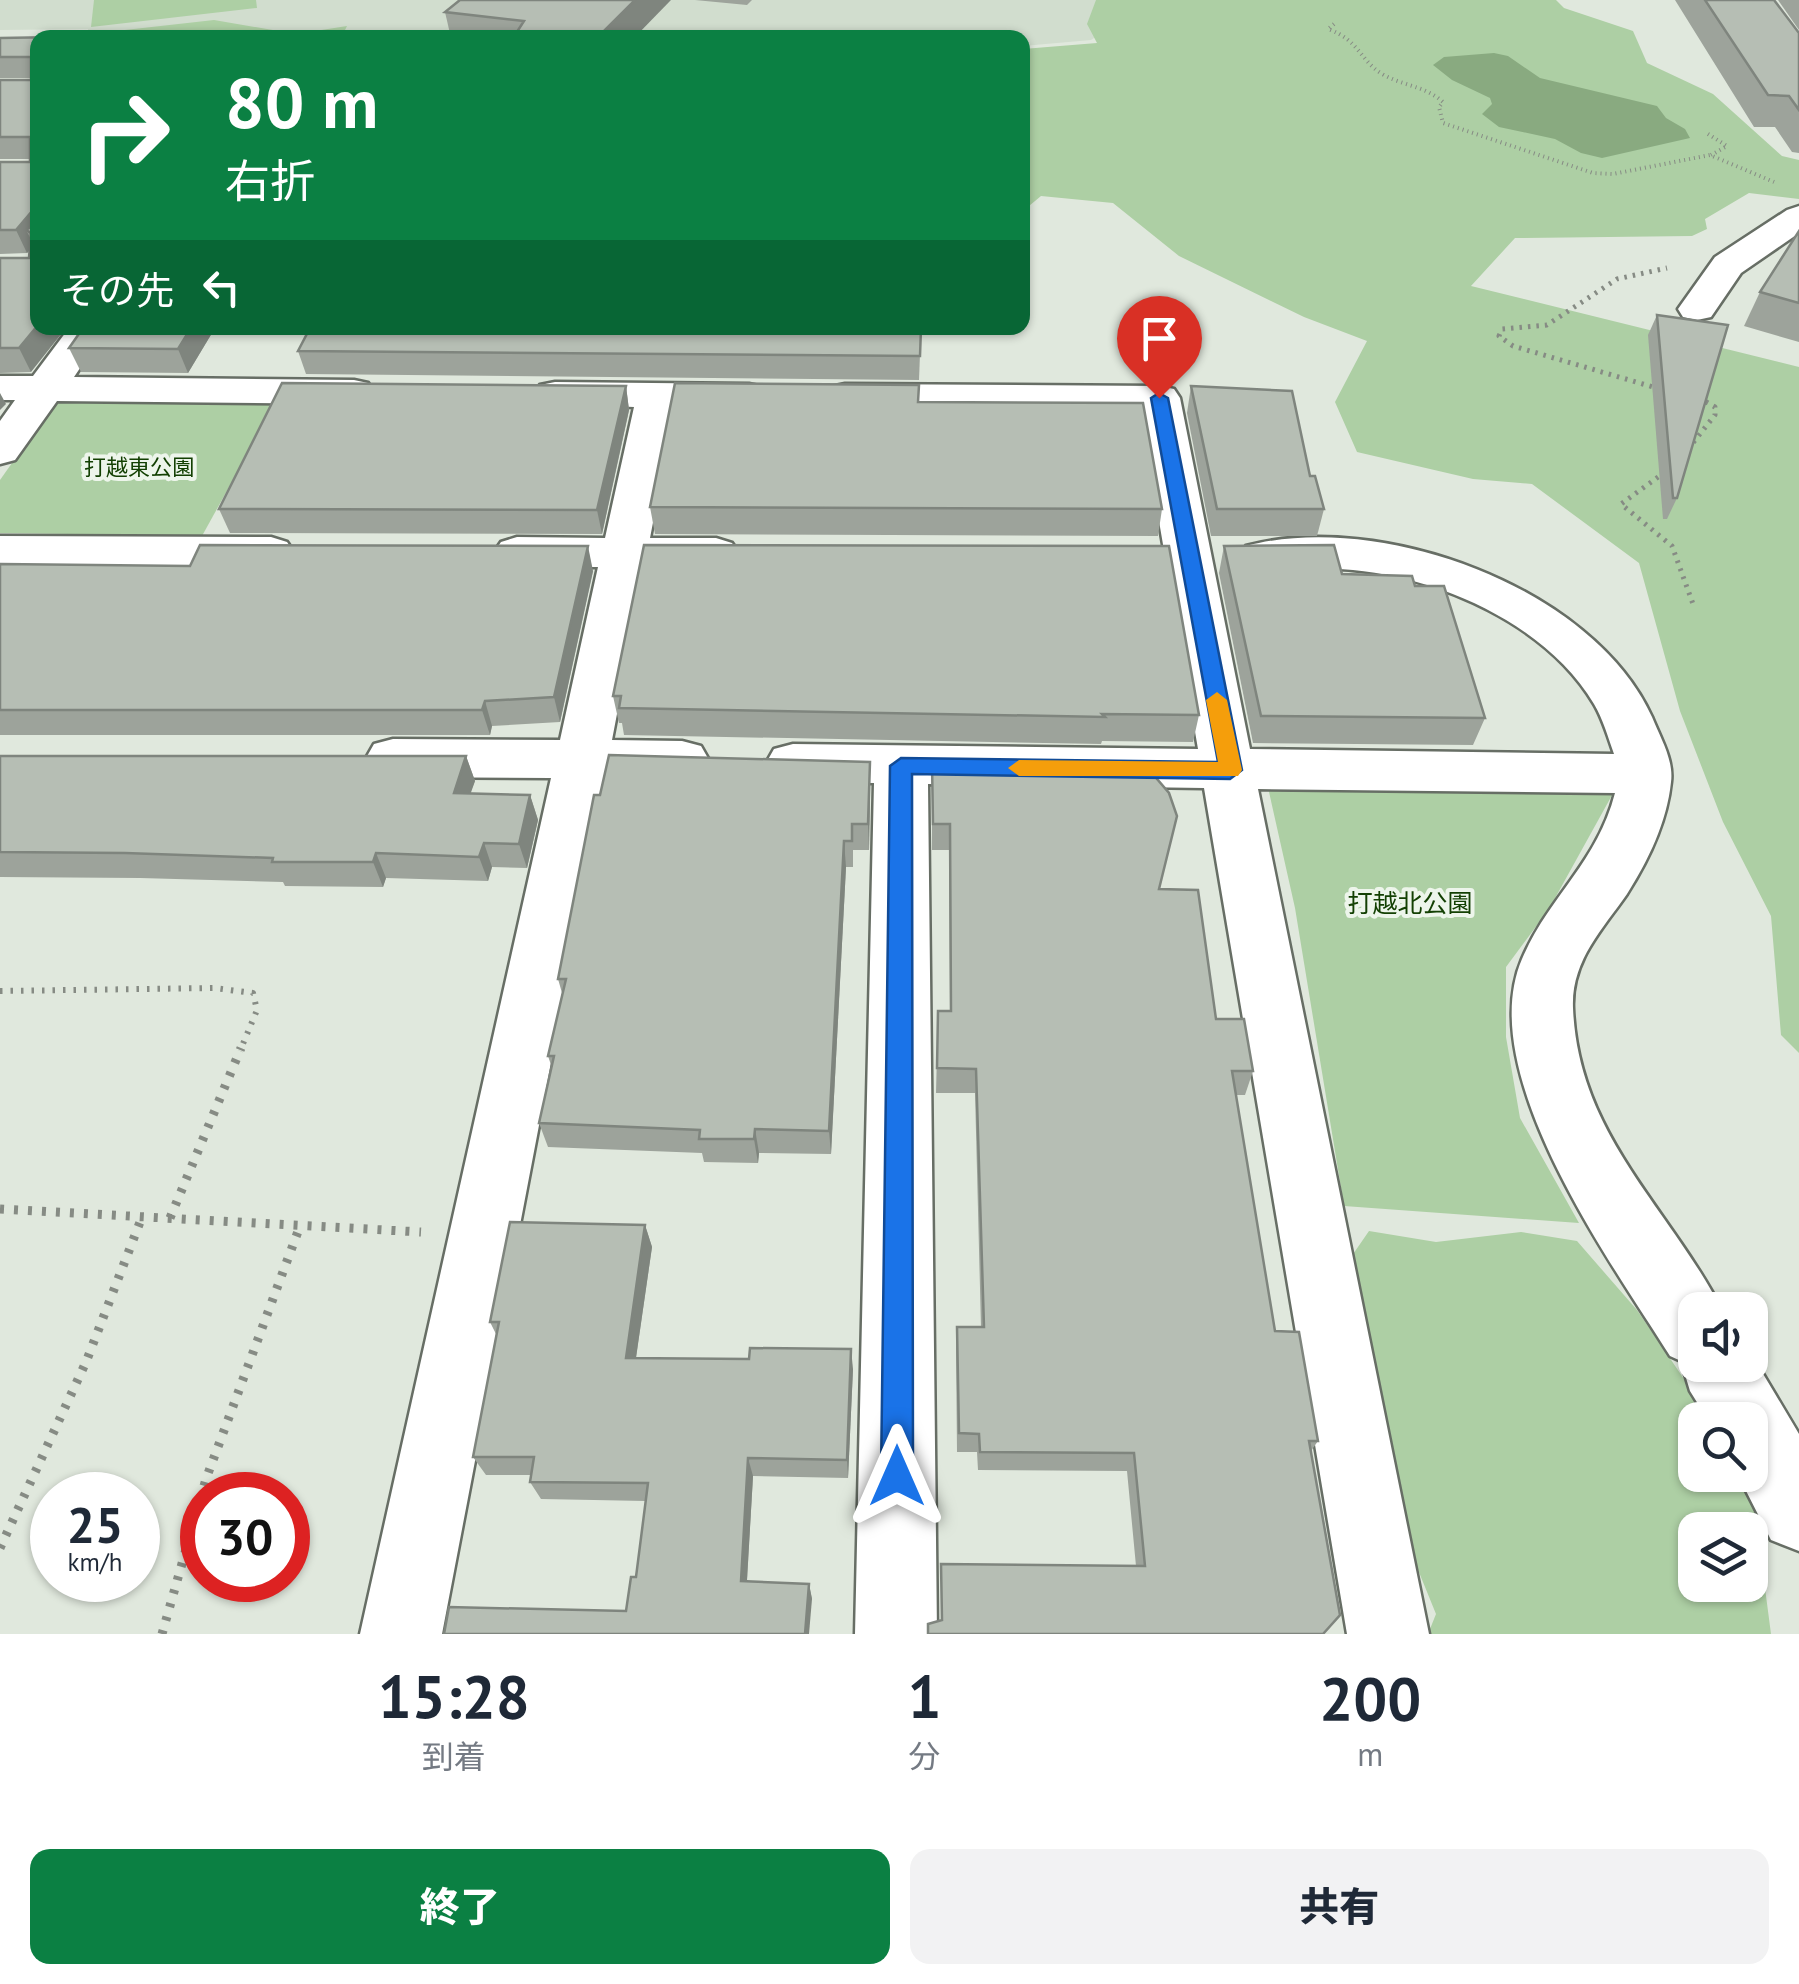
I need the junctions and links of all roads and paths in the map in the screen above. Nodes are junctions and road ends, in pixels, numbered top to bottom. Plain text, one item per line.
1 (1334, 24) dead end
2 (1708, 134) dead end
3 (1710, 155) junction
4 (1791, 202) edge
5 (1728, 265) junction
6 (1697, 309) dead end
7 (83, 335) edge
8 (0, 388) edge
9 (45, 388) junction
10 (400, 392) edge
11 (1675, 392) edge
12 (519, 394) edge
13 (657, 395) junction
14 (1688, 396) edge
15 (0, 451) edge
16 (1678, 460) edge
17 (1666, 471) edge
18 (0, 551) edge
19 (312, 552) edge
20 (468, 552) edge
21 (625, 552) junction
22 (761, 553) edge
23 (1169, 556) junction
24 (1693, 604) dead end
25 (348, 758) edge
26 (580, 758) junction
27 (901, 766) junction
28 (1230, 770) junction
29 (1646, 774) junction
30 (0, 991) edge
31 (0, 1209) edge
32 (142, 1217) junction
33 (170, 1218) junction
34 (300, 1226) junction
35 (482, 1236) junction
36 (1678, 1305) edge
37 (1768, 1454) edge
38 (1799, 1512) edge
39 (0, 1548) edge
40 (162, 1634) edge
41 (401, 1634) edge
42 (896, 1634) edge
43 (1388, 1634) edge

1 - 3 path
2 - 3 path
3 - 4 path
4 - 5 street
5 - 6 street
5 - 11 path
7 - 9 street
8 - 9 street
9 - 10 street
9 - 15 street
12 - 13 street
13 - 21 street
13 - 23 street
14 - 16 path
17 - 24 path
18 - 19 street
20 - 21 street
21 - 22 street
21 - 26 street
23 - 28 street
23 - 29 street
25 - 26 street
26 - 27 street
26 - 35 street
27 - 28 street
27 - 42 street
28 - 29 street
28 - 43 street
29 - 36 street
30 - 33 path
31 - 32 path
32 - 33 path
32 - 39 path
33 - 34 path
34 - 35 path
34 - 40 path
35 - 41 street
37 - 38 street

